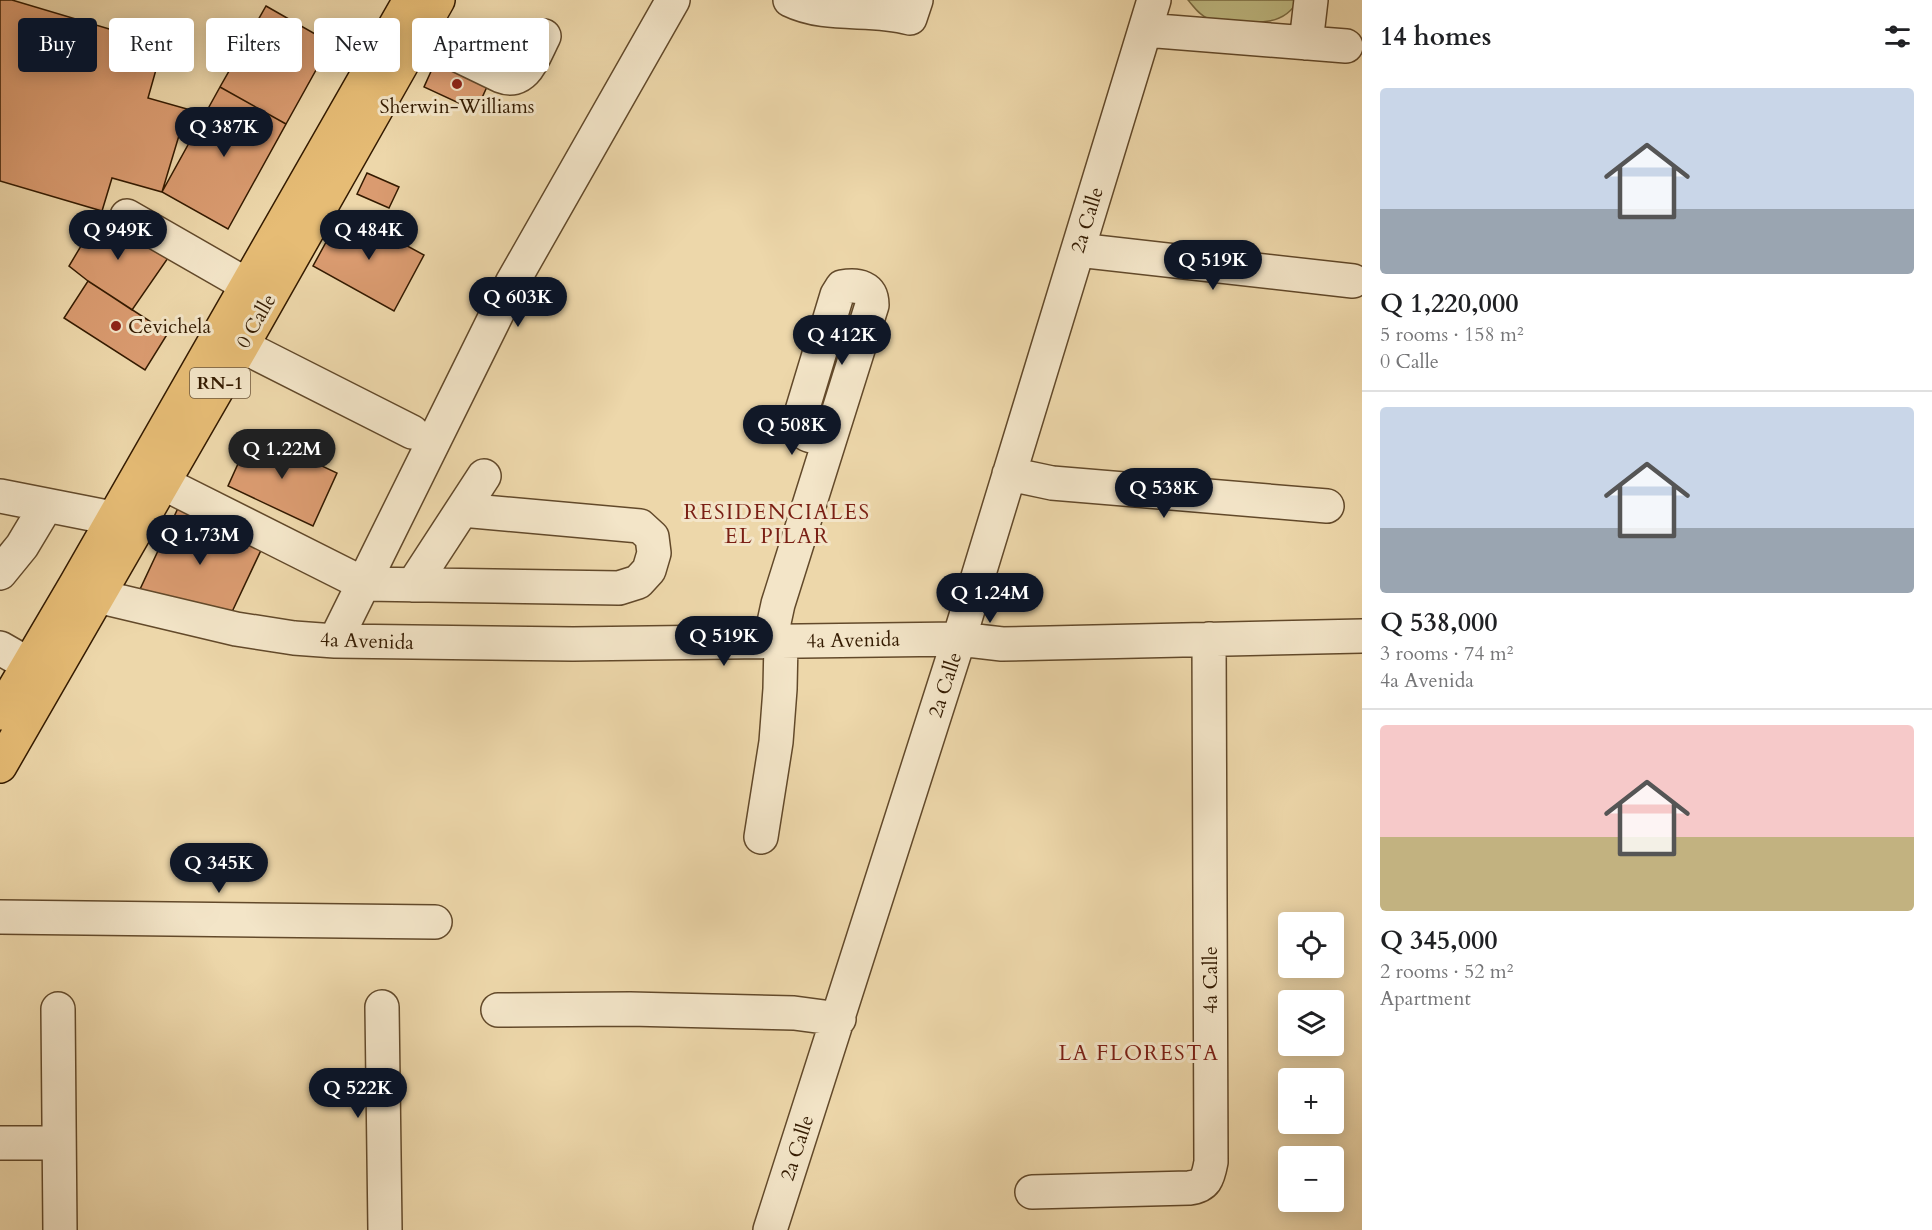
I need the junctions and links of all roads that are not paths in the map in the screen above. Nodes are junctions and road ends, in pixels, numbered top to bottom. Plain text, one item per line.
1 (410, 0) edge
2 (438, 0) edge
3 (673, 0) edge
4 (790, 0) edge
5 (1311, 0) edge
6 (913, 9) edge
7 (1150, 15) edge
8 (428, 18) edge
9 (1306, 43) junction
10 (1346, 46) dead end
11 (412, 47) edge
12 (493, 72) edge
13 (525, 72) edge
14 (127, 216) dead end
15 (1078, 250) junction
16 (1353, 281) dead end
17 (247, 285) junction
18 (242, 346) junction
19 (412, 432) dead end
20 (830, 440) dead end
21 (1009, 474) junction
22 (484, 476) dead end
23 (163, 483) junction
24 (0, 496) edge
25 (46, 506) junction
26 (1327, 506) dead end
27 (462, 510) junction
28 (112, 518) junction
29 (0, 573) edge
30 (364, 584) junction
31 (413, 585) junction
32 (97, 596) junction
33 (1362, 636) edge
34 (959, 639) junction
35 (1209, 639) junction
36 (335, 641) junction
37 (776, 641) junction
38 (0, 648) edge
39 (28, 664) junction
40 (0, 713) edge
41 (0, 766) edge
42 (761, 837) dead end
43 (0, 917) edge
44 (435, 922) dead end
45 (382, 1007) dead end
46 (58, 1010) dead end
47 (498, 1010) dead end
48 (839, 1019) junction
49 (0, 1143) edge
50 (59, 1143) junction
51 (1032, 1192) dead end
52 (60, 1230) edge
53 (385, 1230) edge
54 (770, 1230) edge

1 - 17 main road, 0 Calle / RN-1
2 - 8 main road, 0 Calle / RN-1
3 - 30 street
4 - 6 street
5 - 9 street
7 - 9 street
7 - 15 street, 2a Calle
9 - 10 street
11 - 18 main road, 0 Calle / RN-1
12 - 13 street
14 - 17 street
15 - 16 street
15 - 21 street, 2a Calle
17 - 28 main road, 0 Calle / RN-1
18 - 19 street
18 - 23 main road, 0 Calle / RN-1
20 - 37 street
21 - 26 street
21 - 34 street, 2a Calle
22 - 27 street
23 - 30 street
23 - 32 main road, 0 Calle / RN-1
24 - 25 street
25 - 28 street
25 - 29 street
27 - 31 street
27 - 31 street
28 - 39 main road, 0 Calle / RN-1
30 - 31 street
30 - 36 street
32 - 36 street, 4a Avenida
32 - 41 main road, 0 Calle / RN-1
33 - 35 street, 4a Avenida
34 - 35 street, 4a Avenida
34 - 37 street, 4a Avenida
34 - 48 street, 2a Calle
35 - 51 street, 4a Calle
36 - 37 street, 4a Avenida
37 - 42 street
38 - 39 street
39 - 40 main road, 0 Calle / RN-1
43 - 44 street
45 - 53 street
46 - 50 street
47 - 48 street
48 - 54 street, 2a Calle
49 - 50 street
50 - 52 street

